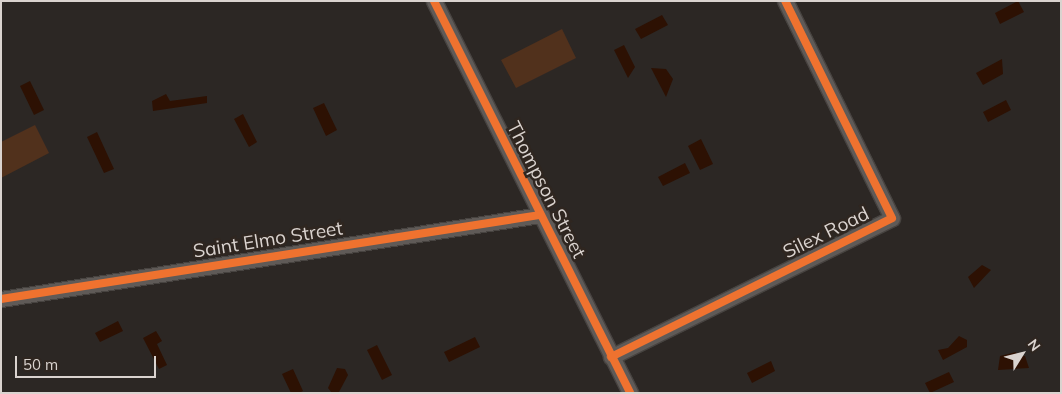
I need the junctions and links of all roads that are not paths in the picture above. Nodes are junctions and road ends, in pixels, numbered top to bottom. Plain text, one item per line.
1 (434, 1) edge
2 (785, 1) edge
3 (540, 214) junction
4 (1, 299) edge
5 (611, 357) junction
6 (630, 393) edge

1 - 3 street, Thompson Street
2 - 5 street, Silex Road
3 - 4 street, Saint Elmo Street
3 - 5 street, Thompson Street
5 - 6 street, Thompson Street

